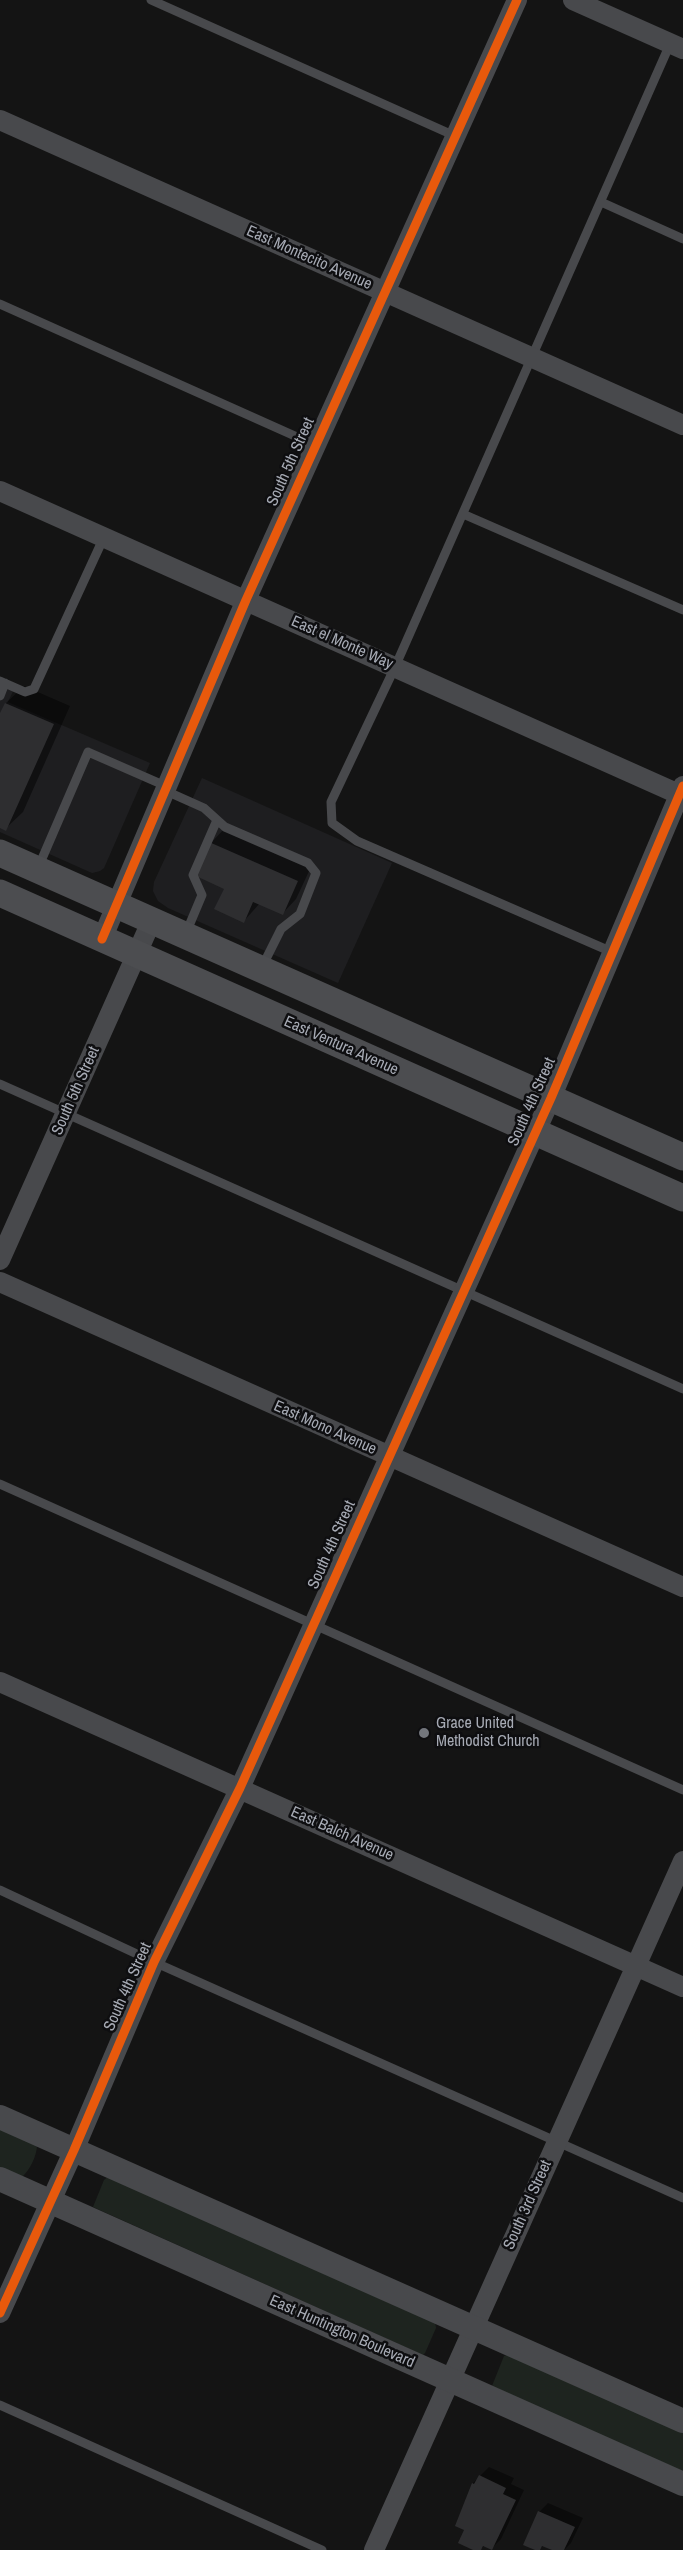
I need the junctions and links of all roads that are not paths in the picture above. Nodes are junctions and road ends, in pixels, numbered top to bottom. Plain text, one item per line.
1 (151, 0) edge
2 (517, 0) edge
3 (573, 0) edge
4 (677, 46) edge
5 (0, 120) edge
6 (455, 136) junction
7 (601, 202) junction
8 (683, 239) edge
9 (385, 292) junction
10 (0, 304) edge
11 (532, 358) junction
12 (683, 426) edge
13 (315, 446) junction
14 (0, 491) edge
15 (463, 514) junction
16 (104, 537) junction
17 (246, 600) junction
18 (683, 610) edge
19 (394, 667) junction
20 (3, 682) edge
21 (0, 696) edge
22 (167, 789) junction
23 (682, 792) edge
24 (217, 820) junction
25 (0, 853) edge
26 (37, 870) junction
27 (0, 893) edge
28 (116, 906) junction
29 (151, 922) junction
30 (185, 936) junction
31 (102, 939) junction
32 (612, 952) junction
33 (136, 955) junction
34 (261, 970) junction
35 (0, 1084) edge
36 (551, 1098) junction
37 (66, 1113) junction
38 (535, 1132) junction
39 (683, 1156) edge
40 (683, 1198) edge
41 (0, 1260) edge
42 (0, 1282) edge
43 (463, 1291) junction
44 (683, 1389) edge
45 (388, 1456) junction
46 (0, 1484) edge
47 (683, 1587) edge
48 (313, 1625) junction
49 (0, 1682) edge
50 (240, 1788) junction
51 (683, 1790) edge
52 (683, 1861) edge
53 (0, 1890) edge
54 (154, 1962) junction
55 (635, 1966) junction
56 (683, 1987) edge
57 (0, 2117) edge
58 (557, 2142) junction
59 (74, 2150) junction
60 (0, 2180) edge
61 (683, 2198) edge
62 (50, 2202) junction
63 (0, 2313) edge
64 (473, 2326) junction
65 (450, 2380) junction
66 (0, 2405) edge
67 (683, 2421) edge
68 (683, 2484) edge
69 (322, 2550) edge
70 (374, 2550) edge

1 - 6 lane
2 - 6 street, South 5th Street
3 - 4 street
4 - 7 lane
5 - 9 street, East Montecito Avenue
6 - 9 street, South 5th Street
7 - 8 lane
7 - 11 lane
9 - 11 street, East Montecito Avenue
9 - 13 street, South 5th Street
10 - 13 lane
11 - 12 street, East Montecito Avenue
11 - 15 lane
13 - 17 street, South 5th Street
14 - 16 street, East el Monte Way
15 - 18 lane
15 - 19 lane
16 - 17 street, East el Monte Way
16 - 20 lane
17 - 19 street, East el Monte Way
17 - 22 street, South 5th Street
19 - 23 street, East el Monte Way
19 - 32 lane
20 - 21 lane
22 - 24 lane
22 - 26 lane
22 - 28 street, South 5th Street
23 - 32 street, South 4th Street
24 - 30 lane
24 - 34 lane
25 - 26 main road
26 - 28 main road
27 - 31 main road, East Ventura Avenue
28 - 29 main road
28 - 31 street, South 5th Street
29 - 30 main road
29 - 33 street, South 5th Street
30 - 34 main road
31 - 33 main road, East Ventura Avenue
32 - 36 street, South 4th Street
33 - 37 street, South 5th Street
33 - 38 main road, East Ventura Avenue
34 - 36 main road
35 - 37 lane
36 - 38 street, South 4th Street
36 - 39 main road
37 - 41 street, South 5th Street
37 - 43 lane
38 - 40 main road, East Ventura Avenue
38 - 43 street, South 4th Street
42 - 45 street, East Mono Avenue
43 - 44 lane
43 - 45 street, South 4th Street
45 - 47 street, East Mono Avenue
45 - 48 street, South 4th Street
46 - 48 lane
48 - 50 street, South 4th Street
48 - 51 lane
49 - 50 street, East Balch Avenue
50 - 54 street, South 4th Street
50 - 55 street, East Balch Avenue
52 - 55 street, South 3rd Street
53 - 54 lane
54 - 58 lane
54 - 59 street, South 4th Street
55 - 56 street, East Balch Avenue
55 - 58 street, South 3rd Street
57 - 59 street
58 - 61 lane
58 - 64 street, South 3rd Street
59 - 62 street, South 4th Street
59 - 64 street
60 - 62 street, East Huntington Boulevard
62 - 63 street, South 4th Street
62 - 65 street, East Huntington Boulevard
64 - 65 street, South 3rd Street
64 - 67 street
65 - 68 street, East Huntington Boulevard
65 - 70 street, South 3rd Street
66 - 69 lane

